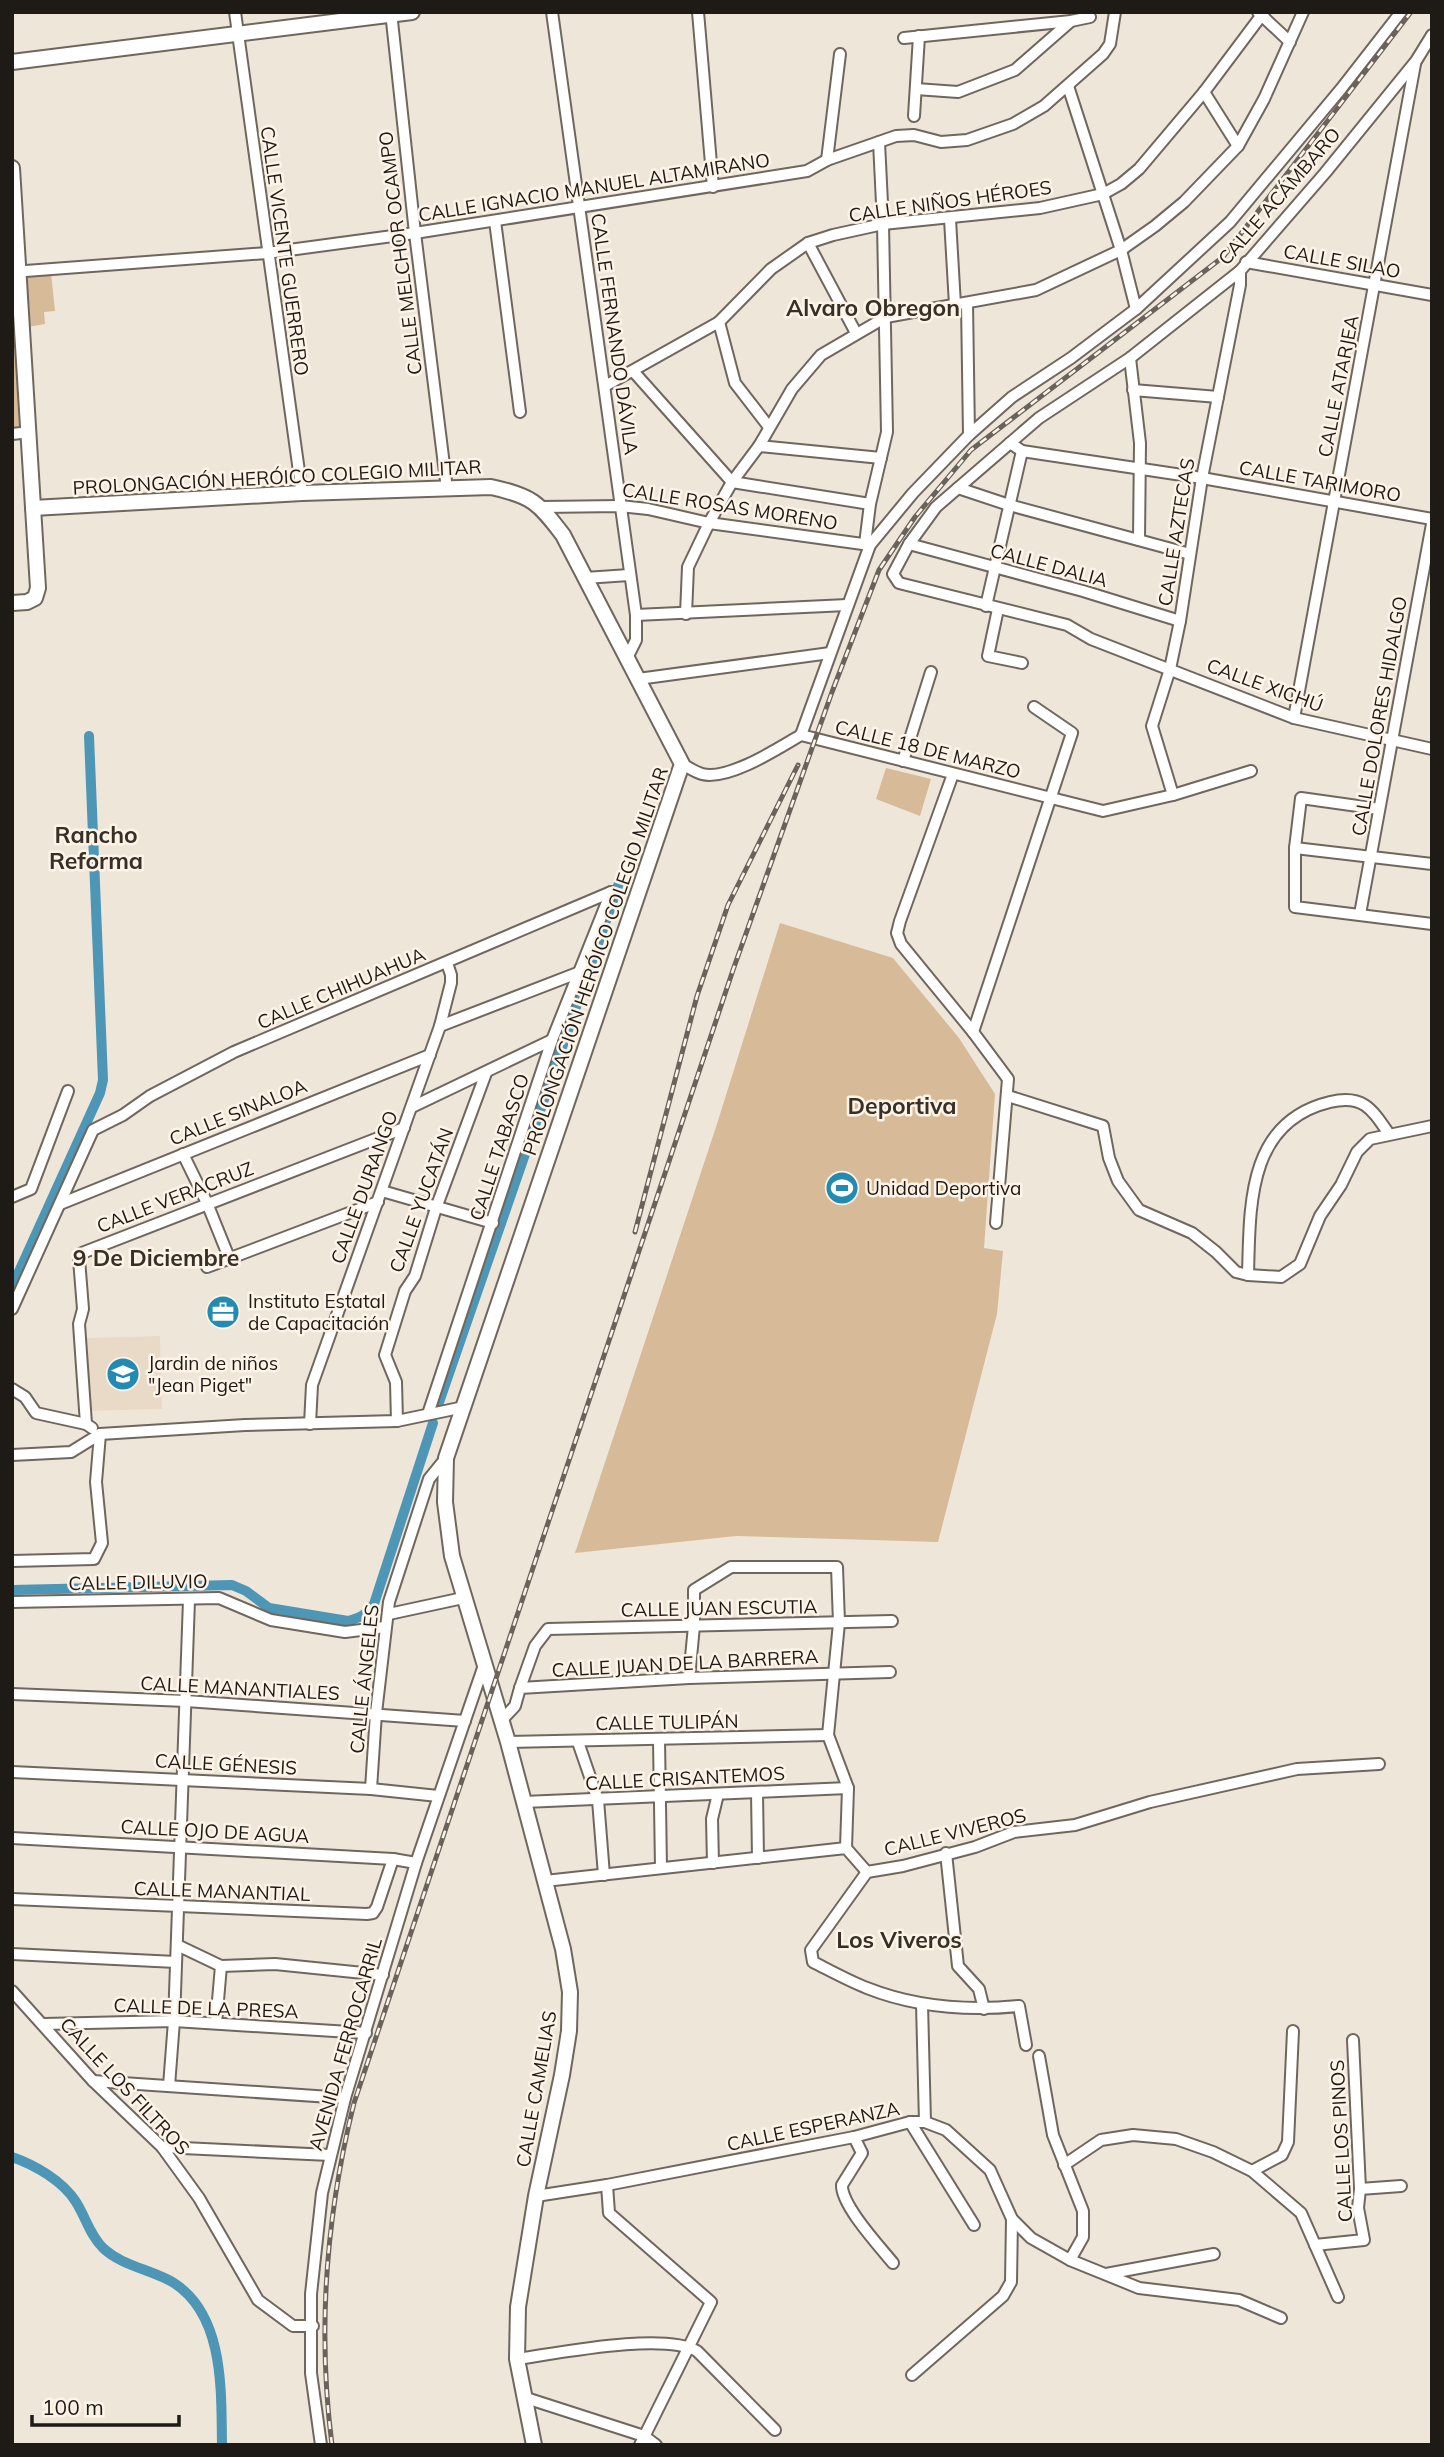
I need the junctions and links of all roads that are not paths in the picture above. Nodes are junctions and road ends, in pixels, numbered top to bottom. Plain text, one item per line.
1 (235, 12) edge
2 (412, 12) edge
3 (552, 12) edge
4 (698, 12) edge
5 (1010, 12) edge
6 (1115, 12) edge
7 (1303, 12) edge
8 (1401, 12) edge
9 (391, 13) edge
10 (1261, 14) edge
11 (1090, 17) dead end
12 (1071, 21) junction
13 (1011, 26) junction
14 (1432, 35) edge
15 (238, 36) junction
16 (919, 36) junction
17 (904, 38) dead end
18 (1290, 42) junction
19 (840, 54) dead end
20 (1416, 61) junction
21 (12, 62) edge
22 (1068, 86) junction
23 (916, 89) junction
24 (1204, 92) junction
25 (914, 116) dead end
26 (879, 142) junction
27 (1238, 146) junction
28 (827, 160) junction
29 (12, 168) edge
30 (713, 187) junction
31 (1103, 194) junction
32 (580, 208) junction
33 (950, 219) junction
34 (495, 221) junction
35 (883, 224) junction
36 (415, 233) junction
37 (808, 243) junction
38 (1121, 250) junction
39 (267, 253) junction
40 (1243, 267) junction
41 (15, 272) edge
42 (1374, 285) junction
43 (1432, 295) edge
44 (961, 304) junction
45 (1136, 309) junction
46 (886, 317) junction
47 (719, 323) junction
48 (856, 333) junction
49 (1130, 358) junction
50 (633, 371) junction
51 (605, 386) junction
52 (1133, 390) junction
53 (1218, 397) junction
54 (520, 412) dead end
55 (769, 427) junction
56 (30, 432) junction
57 (12, 434) edge
58 (970, 435) junction
59 (1010, 443) junction
60 (760, 446) junction
61 (1022, 451) junction
62 (881, 458) junction
63 (1140, 470) junction
64 (1202, 478) junction
65 (732, 482) junction
66 (958, 488) junction
67 (447, 489) junction
68 (302, 493) junction
69 (1334, 501) junction
70 (870, 504) junction
71 (1009, 505) junction
72 (620, 506) junction
73 (542, 507) junction
74 (33, 508) junction
75 (1432, 521) edge
76 (709, 523) junction
77 (1139, 540) junction
78 (909, 544) junction
79 (868, 545) junction
80 (1190, 554) junction
81 (995, 568) junction
82 (629, 575) junction
83 (586, 578) junction
84 (899, 583) joint
85 (12, 603) edge
86 (847, 606) junction
87 (992, 607) junction
88 (686, 614) junction
89 (636, 615) junction
90 (1180, 621) junction
91 (830, 653) junction
92 (627, 659) junction
93 (1022, 663) dead end
94 (1170, 669) junction
95 (931, 672) dead end
96 (638, 679) junction
97 (1034, 708) dead end
98 (1294, 718) junction
99 (801, 735) junction
100 (1392, 741) junction
101 (1432, 749) edge
102 (902, 761) junction
103 (682, 764) junction
104 (1251, 771) dead end
105 (953, 774) junction
106 (1173, 795) junction
107 (1051, 797) junction
108 (1379, 809) junction
109 (1295, 848) junction
110 (1370, 857) junction
111 (1432, 864) edge
112 (611, 892) joint
113 (1360, 914) junction
114 (1432, 924) edge
115 (447, 963) junction
116 (580, 972) junction
117 (440, 1027) junction
118 (973, 1032) junction
119 (552, 1040) junction
120 (430, 1055) junction
121 (486, 1073) junction
122 (68, 1091) dead end
123 (1007, 1096) junction
124 (412, 1107) junction
125 (1432, 1126) edge
126 (404, 1128) junction
127 (1389, 1134) junction
128 (183, 1154) junction
129 (12, 1196) edge
130 (379, 1196) junction
131 (208, 1203) junction
132 (60, 1204) junction
133 (436, 1208) junction
134 (493, 1223) junction
135 (996, 1223) dead end
136 (230, 1260) junction
137 (207, 1267) dead end
138 (1248, 1275) junction
139 (12, 1309) edge
140 (12, 1389) edge
141 (464, 1407) junction
142 (428, 1414) junction
143 (397, 1421) junction
144 (86, 1424) junction
145 (310, 1424) junction
146 (100, 1434) junction
147 (12, 1455) edge
148 (446, 1458) junction
149 (12, 1561) edge
150 (463, 1598) junction
151 (188, 1600) junction
152 (12, 1602) edge
153 (389, 1614) junction
154 (891, 1621) dead end
155 (839, 1623) junction
156 (694, 1626) junction
157 (385, 1627) junction
158 (484, 1665) junction
159 (890, 1672) dead end
160 (835, 1674) junction
161 (690, 1678) junction
162 (520, 1688) junction
163 (12, 1694) edge
164 (186, 1701) junction
165 (496, 1703) joint
166 (376, 1713) junction
167 (465, 1721) junction
168 (501, 1721) junction
169 (828, 1735) junction
170 (659, 1740) junction
171 (508, 1742) junction
172 (578, 1742) junction
173 (1379, 1763) dead end
174 (12, 1772) edge
175 (183, 1779) junction
176 (848, 1788) junction
177 (371, 1790) junction
178 (757, 1792) junction
179 (718, 1794) junction
180 (438, 1796) junction
181 (660, 1797) junction
182 (598, 1800) junction
183 (524, 1802) junction
184 (12, 1838) edge
185 (180, 1847) junction
186 (846, 1848) junction
187 (946, 1853) junction
188 (758, 1858) junction
189 (393, 1859) junction
190 (416, 1863) junction
191 (713, 1863) junction
192 (661, 1868) junction
193 (867, 1872) junction
194 (604, 1875) junction
195 (545, 1881) junction
196 (12, 1899) edge
197 (178, 1907) junction
198 (177, 1945) junction
199 (12, 1954) edge
200 (176, 1962) junction
201 (221, 1966) junction
202 (383, 1975) junction
203 (12, 1991) edge
204 (922, 2004) junction
205 (984, 2010) junction
206 (174, 2021) junction
207 (216, 2023) junction
208 (44, 2024) junction
209 (1293, 2031) dead end
210 (366, 2033) junction
211 (1353, 2040) dead end
212 (1026, 2045) dead end
213 (1039, 2056) dead end
214 (93, 2081) junction
215 (169, 2086) junction
216 (345, 2098) junction
217 (910, 2122) junction
218 (925, 2122) junction
219 (854, 2137) junction
220 (162, 2147) junction
221 (330, 2154) junction
222 (1064, 2165) junction
223 (1252, 2171) junction
224 (607, 2185) junction
225 (1401, 2186) dead end
226 (1360, 2189) junction
227 (536, 2196) junction
228 (1012, 2220) junction
229 (974, 2225) dead end
230 (1315, 2245) junction
231 (1214, 2254) dead end
232 (1070, 2260) junction
233 (893, 2263) dead end
234 (1106, 2274) junction
235 (1338, 2297) dead end
236 (1281, 2318) dead end
237 (313, 2326) junction
238 (689, 2346) junction
239 (517, 2359) junction
240 (912, 2375) dead end
241 (523, 2397) junction
242 (775, 2430) dead end
243 (642, 2441) edge
244 (321, 2445) edge
245 (534, 2445) edge
246 (656, 2445) edge

1 - 15 street, CALLE VICENTE GUERRERO
2 - 9 street
3 - 32 street, CALLE FERNANDO DÁVILA
4 - 30 street
5 - 13 street
6 - 22 street, CALLE IGNACIO MANUEL ALTAMIRANO
7 - 18 street
8 - 45 street
9 - 15 street
9 - 36 street, CALLE MELCHOR OCAMPO
10 - 18 street
10 - 24 street, CALLE NIÑOS HÉROES
11 - 12 street
12 - 13 street
12 - 23 street
13 - 16 street
14 - 20 street, CALLE ACÁMBARO
15 - 21 street
15 - 39 street, CALLE VICENTE GUERRERO
16 - 17 street
16 - 23 street
18 - 27 street
19 - 28 street
20 - 40 street, CALLE ACÁMBARO
20 - 42 street, CALLE ATARJEA
22 - 26 street, CALLE IGNACIO MANUEL ALTAMIRANO
22 - 31 street
23 - 25 street
24 - 27 street
24 - 31 street, CALLE NIÑOS HÉROES
26 - 28 street, CALLE IGNACIO MANUEL ALTAMIRANO
26 - 35 street
27 - 38 street
28 - 30 street, CALLE IGNACIO MANUEL ALTAMIRANO
29 - 41 street
30 - 32 street, CALLE IGNACIO MANUEL ALTAMIRANO
31 - 33 street, CALLE NIÑOS HÉROES
31 - 38 street
32 - 34 street, CALLE IGNACIO MANUEL ALTAMIRANO
32 - 51 street, CALLE FERNANDO DÁVILA
33 - 35 street, CALLE NIÑOS HÉROES
33 - 44 street
34 - 36 street, CALLE IGNACIO MANUEL ALTAMIRANO
34 - 54 street
35 - 37 street, CALLE NIÑOS HÉROES
35 - 46 street
36 - 39 street, CALLE IGNACIO MANUEL ALTAMIRANO
36 - 67 street, CALLE MELCHOR OCAMPO
37 - 47 street, CALLE NIÑOS HÉROES
37 - 48 street
38 - 44 street
38 - 45 street
39 - 41 street, CALLE IGNACIO MANUEL ALTAMIRANO
39 - 68 street, CALLE VICENTE GUERRERO
40 - 42 street, CALLE SILAO
40 - 49 street, CALLE ACÁMBARO
40 - 53 street, CALLE AZTECAS
41 - 56 street
42 - 43 street, CALLE SILAO
42 - 69 street, CALLE ATARJEA
44 - 46 street
44 - 58 street
45 - 58 street
46 - 48 street
46 - 62 street
47 - 50 street, CALLE NIÑOS HÉROES
47 - 55 street
48 - 55 street
49 - 52 street
49 - 59 street, CALLE ACÁMBARO
50 - 51 street, CALLE NIÑOS HÉROES
50 - 65 street
51 - 72 street, CALLE FERNANDO DÁVILA
52 - 53 street
52 - 63 street
53 - 64 street, CALLE AZTECAS
55 - 60 street
56 - 57 street
56 - 74 street
58 - 79 street
59 - 61 street
59 - 66 street, CALLE ACÁMBARO
60 - 62 street
60 - 65 street
61 - 63 street, CALLE TARIMORO
61 - 71 street
62 - 70 street
63 - 64 street, CALLE TARIMORO
63 - 77 street
64 - 69 street, CALLE TARIMORO
64 - 80 street, CALLE AZTECAS
65 - 70 street
65 - 76 street
66 - 71 street
66 - 78 street, CALLE ACÁMBARO
67 - 68 street, PROLONGACIÓN HERÓICO COLEGIO MILITAR
67 - 73 street, PROLONGACIÓN HERÓICO COLEGIO MILITAR
68 - 74 street, PROLONGACIÓN HERÓICO COLEGIO MILITAR
69 - 75 street, CALLE TARIMORO
69 - 98 street, CALLE ATARJEA
70 - 79 street
71 - 77 street
71 - 81 street
72 - 73 street, CALLE ROSAS MORENO
72 - 76 street, CALLE ROSAS MORENO
72 - 82 street, CALLE FERNANDO DÁVILA
73 - 83 street, PROLONGACIÓN HERÓICO COLEGIO MILITAR
74 - 85 street
75 - 100 street, CALLE DOLORES HIDALGO
76 - 79 street, CALLE ROSAS MORENO
76 - 88 street
77 - 80 street
78 - 81 street, CALLE DALIA
78 - 84 street, CALLE ACÁMBARO
79 - 86 street
80 - 90 street, CALLE AZTECAS
81 - 87 street
81 - 90 street, CALLE DALIA
82 - 83 street
82 - 89 street, CALLE FERNANDO DÁVILA
83 - 92 street, PROLONGACIÓN HERÓICO COLEGIO MILITAR
84 - 87 street, CALLE XICHÚ
86 - 88 street
86 - 91 street
87 - 93 street
87 - 94 street, CALLE XICHÚ
88 - 89 street
89 - 92 street, CALLE FERNANDO DÁVILA
90 - 94 street, CALLE AZTECAS
91 - 96 street
91 - 99 street
92 - 96 street, PROLONGACIÓN HERÓICO COLEGIO MILITAR
94 - 98 street, CALLE XICHÚ
94 - 106 street, CALLE AZTECAS
95 - 102 street
96 - 103 street, PROLONGACIÓN HERÓICO COLEGIO MILITAR
97 - 107 street
98 - 100 street, CALLE XICHÚ
99 - 102 street, CALLE 18 DE MARZO
99 - 103 street
100 - 101 street, CALLE XICHÚ
100 - 108 street, CALLE DOLORES HIDALGO
102 - 105 street, CALLE 18 DE MARZO
103 - 141 street, PROLONGACIÓN HERÓICO COLEGIO MILITAR
104 - 106 street, CALLE 18 DE MARZO
105 - 107 street, CALLE 18 DE MARZO
105 - 118 street
106 - 107 street, CALLE 18 DE MARZO
107 - 118 street
108 - 109 street
108 - 110 street, CALLE DOLORES HIDALGO
109 - 110 street
109 - 113 street
110 - 111 street
110 - 113 street, CALLE DOLORES HIDALGO
112 - 115 street, CALLE CHIHUAHUA
112 - 116 street, CALLE TABASCO
113 - 114 street
115 - 117 street, CALLE DURANGO
115 - 132 street, CALLE CHIHUAHUA
116 - 117 street
116 - 119 street, CALLE TABASCO
117 - 120 street, CALLE DURANGO
118 - 123 street
119 - 121 street
119 - 134 street, CALLE TABASCO
120 - 124 street, CALLE DURANGO
120 - 128 street, CALLE SINALOA
121 - 124 street
121 - 133 street, CALLE YUCATÁN
122 - 129 street
123 - 135 street
123 - 138 street
124 - 126 street, CALLE DURANGO
125 - 127 street
126 - 130 street, CALLE DURANGO
126 - 131 street, CALLE VERACRUZ
127 - 138 street
127 - 138 street
128 - 131 street
128 - 132 street, CALLE SINALOA
130 - 133 street
130 - 136 street
130 - 145 street, CALLE DURANGO
131 - 136 street
131 - 144 street, CALLE VERACRUZ
132 - 139 street
133 - 134 street
133 - 143 street, CALLE YUCATÁN
134 - 142 street, CALLE TABASCO
136 - 137 street
140 - 144 street
141 - 142 street
141 - 148 street, PROLONGACIÓN HERÓICO COLEGIO MILITAR
142 - 143 street
143 - 145 street
144 - 146 street
145 - 146 street
146 - 147 street
146 - 149 street
148 - 150 street, PROLONGACIÓN HERÓICO COLEGIO MILITAR
148 - 153 street, CALLE ÁNGELES
150 - 153 street
150 - 158 street, PROLONGACIÓN HERÓICO COLEGIO MILITAR
151 - 152 street, CALLE DILUVIO
151 - 157 street, CALLE DILUVIO
151 - 164 street
153 - 157 street, CALLE ÁNGELES
154 - 155 street, CALLE JUAN ESCUTIA
155 - 156 street, CALLE JUAN ESCUTIA
155 - 156 street
155 - 160 street
156 - 161 street
156 - 162 street, CALLE JUAN ESCUTIA
157 - 166 street, CALLE ÁNGELES
158 - 165 street, PROLONGACIÓN HERÓICO COLEGIO MILITAR
158 - 167 street, AVENIDA FERROCARRIL
159 - 160 street, CALLE JUAN DE LA BARRERA
160 - 161 street, CALLE JUAN DE LA BARRERA
160 - 169 street
161 - 162 street, CALLE JUAN DE LA BARRERA
162 - 168 street
163 - 164 street, CALLE MANANTIALES
164 - 166 street, CALLE MANANTIALES
164 - 175 street
165 - 168 street, CALLE CAMELIAS
166 - 167 street, CALLE MANANTIALES
166 - 177 street, CALLE ÁNGELES
167 - 180 street, AVENIDA FERROCARRIL
168 - 171 street, CALLE CAMELIAS
169 - 170 street, CALLE TULIPÁN
169 - 176 street
170 - 172 street, CALLE TULIPÁN
170 - 181 street
171 - 172 street, CALLE TULIPÁN
171 - 183 street, CALLE CAMELIAS
172 - 182 street
173 - 187 street, CALLE VIVEROS
174 - 175 street, CALLE GÉNESIS
175 - 177 street, CALLE GÉNESIS
175 - 185 street
176 - 178 street, CALLE CRISANTEMOS
176 - 186 street
177 - 180 street, CALLE GÉNESIS
178 - 179 street, CALLE CRISANTEMOS
178 - 188 street
179 - 181 street, CALLE CRISANTEMOS
179 - 191 street
180 - 190 street, AVENIDA FERROCARRIL
181 - 182 street, CALLE CRISANTEMOS
181 - 192 street
182 - 183 street, CALLE CRISANTEMOS
182 - 194 street
183 - 195 street, CALLE CAMELIAS
184 - 185 street, CALLE OJO DE AGUA
185 - 189 street, CALLE OJO DE AGUA
185 - 197 street
186 - 188 street
186 - 193 street, CALLE VIVEROS
187 - 193 street, CALLE VIVEROS
187 - 205 street
188 - 191 street
189 - 190 street, CALLE OJO DE AGUA
189 - 197 street, CALLE MANANTIAL
190 - 202 street, AVENIDA FERROCARRIL
191 - 192 street
192 - 194 street
193 - 204 street
194 - 195 street
195 - 227 street, CALLE CAMELIAS
196 - 197 street, CALLE MANANTIAL
197 - 198 street
198 - 200 street
198 - 201 street
199 - 200 street
200 - 206 street
201 - 202 street
201 - 207 street
202 - 210 street, AVENIDA FERROCARRIL
203 - 208 street, CALLE LOS FILTROS
204 - 205 street
204 - 218 street
205 - 212 street
206 - 207 street, CALLE DE LA PRESA
206 - 208 street, CALLE DE LA PRESA
206 - 215 street
207 - 210 street, CALLE DE LA PRESA
208 - 214 street, CALLE LOS FILTROS
209 - 223 street
210 - 216 street, AVENIDA FERROCARRIL
211 - 226 street, CALLE LOS PINOS
213 - 222 street
214 - 215 street
214 - 220 street, CALLE LOS FILTROS
215 - 216 street
216 - 221 street, AVENIDA FERROCARRIL
217 - 218 street, CALLE ESPERANZA
217 - 219 street, CALLE ESPERANZA
217 - 229 street
218 - 228 street, CALLE ESPERANZA
219 - 224 street, CALLE ESPERANZA
219 - 233 street
220 - 221 street
220 - 237 street, CALLE LOS FILTROS
221 - 237 street, AVENIDA FERROCARRIL
222 - 223 street
222 - 232 street
223 - 230 street
224 - 227 street, CALLE ESPERANZA
224 - 238 street
225 - 226 street
226 - 230 street, CALLE LOS PINOS
227 - 239 street, CALLE CAMELIAS
228 - 232 street, CALLE ESPERANZA
228 - 240 street
230 - 235 street
231 - 234 street
232 - 234 street, CALLE ESPERANZA
234 - 236 street, CALLE ESPERANZA
237 - 244 street, AVENIDA FERROCARRIL
238 - 239 street
238 - 242 street
238 - 243 street
239 - 241 street, CALLE CAMELIAS
241 - 243 street
241 - 245 street, CALLE CAMELIAS
243 - 246 street

